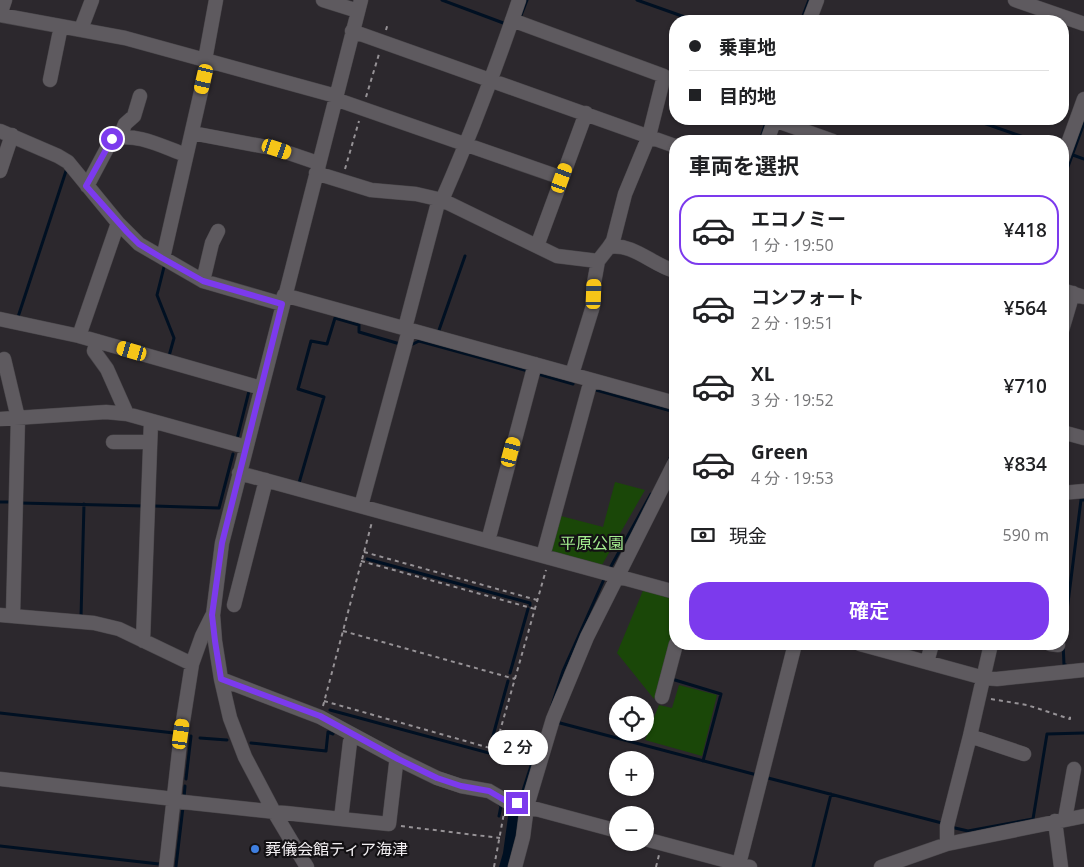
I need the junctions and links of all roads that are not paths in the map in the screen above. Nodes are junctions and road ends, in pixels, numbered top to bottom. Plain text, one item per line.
1 (5, 0) edge
2 (92, 0) edge
3 (216, 0) edge
4 (323, 0) edge
5 (519, 0) edge
6 (817, 0) edge
7 (1015, 0) edge
8 (359, 6) edge
9 (0, 15) edge
10 (812, 15) edge
11 (1058, 15) edge
12 (1069, 19) edge
13 (512, 20) junction
14 (1084, 24) edge
15 (61, 26) junction
16 (81, 30) junction
17 (352, 31) junction
18 (207, 61) junction
19 (50, 80) dead end
20 (492, 80) junction
21 (140, 96) dead end
22 (336, 98) junction
23 (1084, 99) edge
24 (586, 114) junction
25 (790, 125) edge
26 (6, 133) edge
27 (192, 133) junction
28 (817, 135) edge
29 (649, 136) junction
30 (120, 137) junction
31 (1069, 141) edge
32 (669, 144) edge
33 (466, 145) junction
34 (186, 155) junction
35 (317, 168) junction
36 (0, 171) edge
37 (562, 178) junction
38 (86, 186) junction
39 (440, 199) junction
40 (118, 223) junction
41 (218, 231) dead end
42 (537, 246) junction
43 (609, 247) junction
44 (162, 258) junction
45 (598, 261) junction
46 (669, 268) edge
47 (203, 281) junction
48 (1073, 293) edge
49 (283, 300) junction
50 (1069, 306) edge
51 (0, 319) edge
52 (407, 329) junction
53 (79, 336) junction
54 (97, 341) junction
55 (4, 359) dead end
56 (535, 364) junction
57 (572, 374) junction
58 (592, 380) junction
59 (261, 388) junction
60 (669, 401) edge
61 (127, 414) junction
62 (18, 418) junction
63 (0, 420) edge
64 (151, 421) junction
65 (1069, 434) edge
66 (1084, 438) edge
67 (113, 442) dead end
68 (150, 442) junction
69 (246, 447) junction
70 (669, 472) edge
71 (239, 473) junction
72 (266, 480) junction
73 (1084, 491) edge
74 (1069, 492) edge
75 (368, 508) junction
76 (488, 541) junction
77 (546, 557) junction
78 (610, 574) junction
79 (669, 590) edge
80 (234, 605) dead end
81 (6, 615) edge
82 (212, 615) junction
83 (144, 641) junction
84 (674, 650) edge
85 (794, 650) edge
86 (882, 650) edge
87 (930, 650) edge
88 (990, 650) edge
89 (927, 662) junction
90 (192, 664) junction
91 (1084, 670) edge
92 (984, 678) junction
93 (221, 679) junction
94 (662, 697) dead end
95 (353, 734) junction
96 (970, 736) junction
97 (1024, 754) dead end
98 (398, 759) junction
99 (1074, 769) dead end
100 (0, 779) edge
101 (174, 800) junction
102 (527, 806) junction
103 (274, 812) junction
104 (1084, 816) edge
105 (342, 819) junction
106 (1060, 820) junction
107 (609, 829) edge
108 (654, 841) edge
109 (947, 844) junction
110 (745, 866) edge
111 (166, 867) edge
112 (307, 867) edge
113 (515, 867) edge
114 (881, 867) edge
115 (1061, 867) edge

1 - 9 street
2 - 16 street
3 - 18 street
4 - 8 street
5 - 13 street
6 - 10 street
7 - 11 street
8 - 17 street
9 - 15 street
12 - 14 street
13 - 20 street
13 - 29 street
15 - 16 street
15 - 19 street
16 - 18 street
17 - 20 street
17 - 22 street
18 - 22 street
18 - 27 street
20 - 24 street
20 - 33 street
21 - 30 street
22 - 33 street
22 - 35 street
23 - 31 street
24 - 29 street
24 - 37 street
25 - 28 street
26 - 36 street
26 - 38 street
27 - 34 street
27 - 35 street
29 - 32 street
29 - 43 street
30 - 34 street
30 - 38 street
33 - 37 street
33 - 39 street
34 - 44 street
35 - 39 street
35 - 49 street
37 - 42 street
38 - 40 street
39 - 42 street
39 - 52 street
40 - 44 street
40 - 53 street
41 - 47 street
42 - 45 street
43 - 45 street
43 - 46 street
44 - 47 street
45 - 57 street
47 - 49 street
48 - 50 street
49 - 52 street
49 - 59 street
51 - 53 street
52 - 56 street
52 - 75 street
53 - 54 street
54 - 59 street
54 - 61 street
55 - 62 street
56 - 57 street
56 - 76 street
57 - 58 street
58 - 60 street
58 - 77 street
59 - 69 street
61 - 62 street
61 - 64 street
62 - 63 street
62 - 81 street
64 - 68 street
64 - 69 street
65 - 66 street
67 - 68 street
68 - 83 street
69 - 71 street
70 - 78 street
71 - 72 street
71 - 82 street
72 - 75 street
72 - 80 street
73 - 74 street
75 - 76 street
76 - 77 street
77 - 78 street
78 - 79 street
78 - 102 street
81 - 83 street
82 - 90 street
82 - 93 street
83 - 90 street
84 - 94 street
85 - 110 street
86 - 89 street
87 - 89 street
88 - 92 street
89 - 92 street
90 - 101 street
91 - 92 street
92 - 96 street
93 - 95 street
93 - 103 street
95 - 98 street
95 - 105 street
96 - 97 street
96 - 109 street
98 - 102 street
98 - 105 street
99 - 106 street
100 - 101 street
101 - 103 street
101 - 111 street
102 - 107 street
102 - 113 street
103 - 105 street
103 - 112 street
104 - 106 street
106 - 109 street
106 - 115 street
108 - 110 street
109 - 114 street

